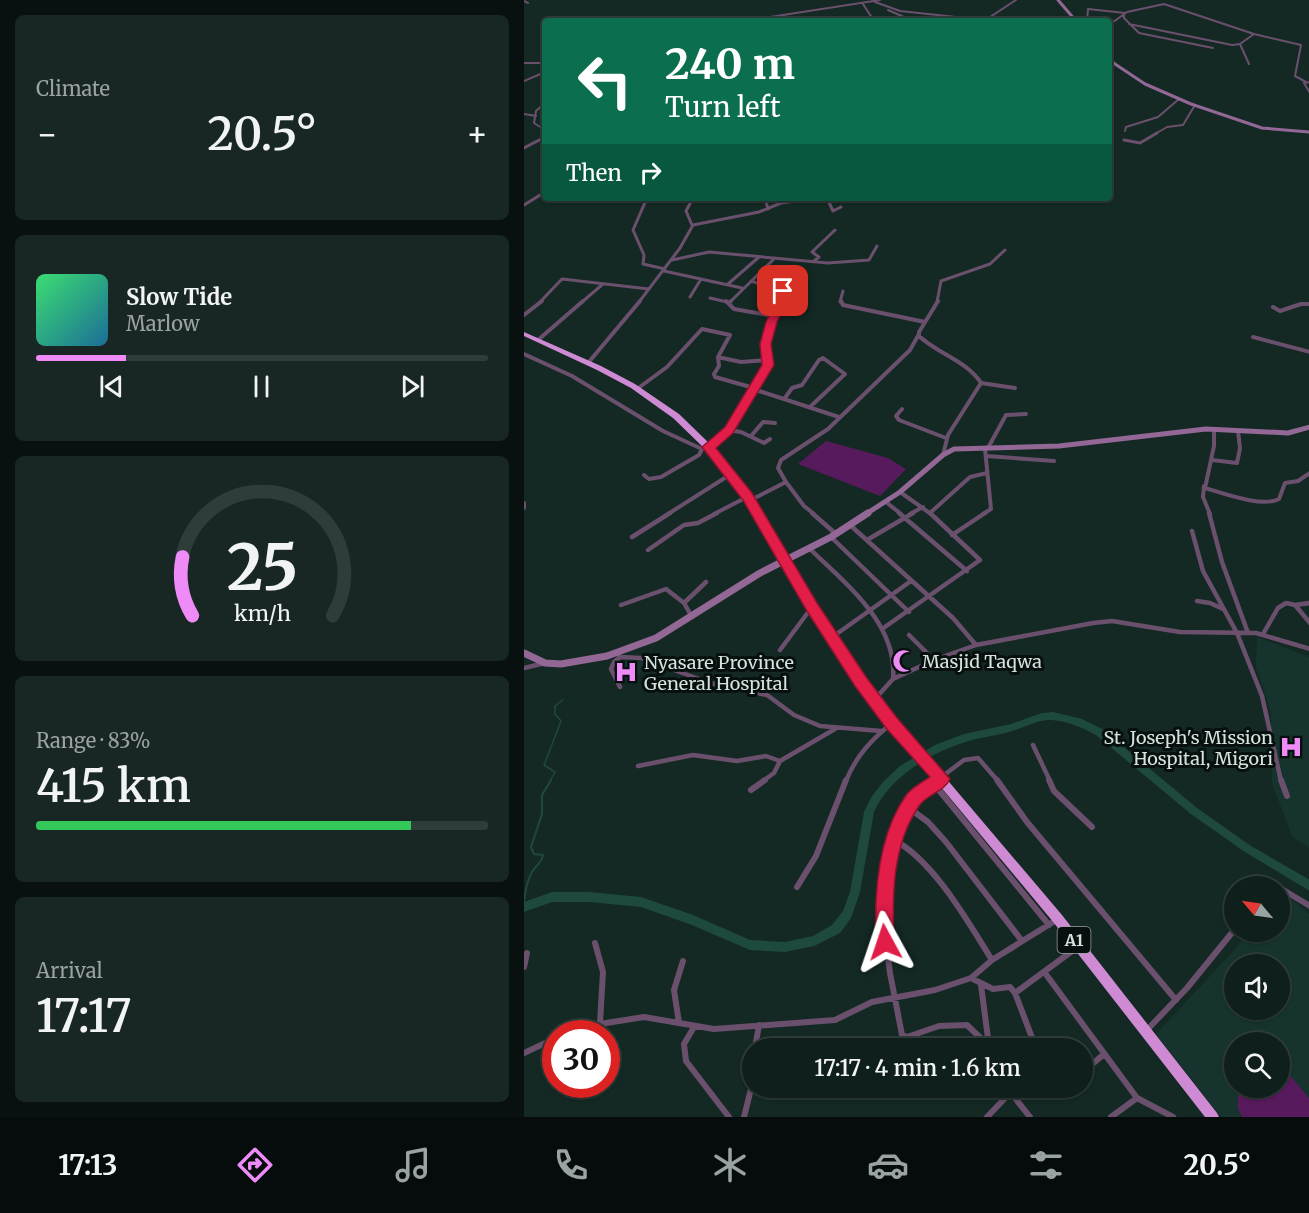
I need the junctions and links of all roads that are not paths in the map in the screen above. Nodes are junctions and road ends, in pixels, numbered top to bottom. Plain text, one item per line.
1 (880, 0) edge
2 (1016, 0) edge
3 (1058, 0) edge
4 (873, 2) junction
5 (863, 4) junction
6 (1125, 14) junction
7 (758, 18) edge
8 (872, 18) edge
9 (908, 18) edge
10 (959, 18) edge
11 (989, 18) edge
12 (1073, 18) edge
13 (1087, 18) edge
14 (1112, 23) edge
15 (1129, 24) junction
16 (1254, 34) junction
17 (1240, 44) junction
18 (1213, 48) dead end
19 (1112, 62) edge
20 (524, 63) edge
21 (542, 63) edge
22 (1249, 64) dead end
23 (542, 73) edge
24 (524, 81) edge
25 (1308, 82) edge
26 (1310, 93) edge
27 (1179, 99) junction
28 (1195, 105) junction
29 (542, 106) edge
30 (524, 114) edge
31 (536, 116) junction
32 (542, 128) edge
33 (1125, 131) dead end
34 (1310, 132) edge
35 (542, 139) edge
36 (1124, 141) dead end
37 (524, 148) edge
38 (542, 194) edge
39 (646, 201) edge
40 (691, 201) edge
41 (766, 201) edge
42 (796, 201) edge
43 (828, 201) edge
44 (524, 205) edge
45 (842, 207) dead end
46 (768, 209) junction
47 (692, 225) junction
48 (835, 230) dead end
49 (877, 246) dead end
50 (1005, 250) dead end
51 (759, 257) junction
52 (775, 258) junction
53 (672, 260) junction
54 (814, 261) junction
55 (664, 270) junction
56 (701, 279) junction
57 (751, 281) junction
58 (603, 284) junction
59 (728, 284) junction
60 (742, 288) junction
61 (649, 289) junction
62 (843, 291) dead end
63 (690, 297) dead end
64 (710, 297) dead end
65 (729, 303) junction
66 (1310, 304) edge
67 (1273, 307) dead end
68 (524, 315) edge
69 (774, 316) junction
70 (925, 322) junction
71 (524, 334) edge
72 (919, 334) junction
73 (1253, 337) dead end
74 (538, 340) junction
75 (1310, 352) edge
76 (524, 354) edge
77 (718, 357) junction
78 (768, 360) junction
79 (588, 363) junction
80 (981, 383) junction
81 (1015, 388) dead end
82 (637, 389) junction
83 (753, 389) junction
84 (785, 398) junction
85 (810, 407) junction
86 (902, 409) dead end
87 (1026, 414) dead end
88 (839, 417) junction
89 (775, 423) dead end
90 (1310, 427) edge
91 (1214, 429) junction
92 (729, 430) junction
93 (1238, 431) junction
94 (750, 436) junction
95 (946, 438) junction
96 (770, 440) dead end
97 (705, 448) junction
98 (987, 451) junction
99 (943, 455) junction
100 (1212, 460) junction
101 (1054, 461) dead end
102 (987, 473) junction
103 (1310, 473) edge
104 (731, 474) junction
105 (644, 475) dead end
106 (785, 482) junction
107 (1204, 486) junction
108 (900, 492) junction
109 (748, 499) junction
110 (886, 502) junction
111 (524, 503) edge
112 (923, 507) junction
113 (524, 508) edge
114 (929, 513) junction
115 (904, 519) junction
116 (850, 525) junction
117 (1192, 531) dead end
118 (834, 535) junction
119 (952, 535) junction
120 (632, 537) dead end
121 (867, 540) junction
122 (810, 549) junction
123 (648, 550) dead end
124 (786, 561) junction
125 (967, 571) junction
126 (911, 581) junction
127 (706, 582) dead end
128 (892, 595) junction
129 (929, 598) junction
130 (1217, 598) junction
131 (1197, 601) dead end
132 (684, 603) junction
133 (1210, 603) junction
134 (1310, 603) edge
135 (621, 605) dead end
136 (1295, 605) junction
137 (812, 607) junction
138 (1223, 609) junction
139 (870, 610) junction
140 (909, 612) junction
141 (692, 617) junction
142 (1310, 623) edge
143 (882, 629) junction
144 (1236, 633) junction
145 (1248, 633) junction
146 (1263, 634) junction
147 (909, 635) dead end
148 (832, 638) junction
149 (976, 645) junction
150 (1310, 649) edge
151 (780, 650) dead end
152 (524, 653) edge
153 (619, 655) junction
154 (934, 660) junction
155 (545, 663) junction
156 (524, 668) edge
157 (893, 679) junction
158 (620, 687) dead end
159 (874, 700) junction
160 (892, 723) junction
161 (835, 729) junction
162 (881, 731) junction
163 (1033, 745) dead end
164 (780, 761) junction
165 (638, 766) dead end
166 (938, 781) junction
167 (751, 790) dead end
168 (1287, 796) dead end
169 (909, 808) junction
170 (1092, 827) dead end
171 (894, 840) junction
172 (797, 887) dead end
173 (1290, 894) edge
174 (1310, 906) edge
175 (1054, 922) junction
176 (1022, 941) junction
177 (595, 942) dead end
178 (1224, 942) edge
179 (1079, 946) junction
180 (527, 953) dead end
181 (992, 960) junction
182 (683, 961) dead end
183 (524, 967) edge
184 (1045, 973) junction
185 (971, 978) junction
186 (981, 985) junction
187 (1015, 993) junction
188 (895, 998) junction
189 (1176, 1000) junction
190 (600, 1020) edge
191 (614, 1020) edge
192 (679, 1023) junction
193 (759, 1025) junction
194 (694, 1027) junction
195 (1145, 1031) junction
196 (757, 1038) edge
197 (981, 1038) edge
198 (988, 1038) edge
199 (1032, 1038) edge
200 (542, 1045) edge
201 (524, 1053) edge
202 (1103, 1054) junction
203 (1093, 1063) edge
204 (749, 1098) edge
205 (1002, 1098) edge
206 (1015, 1098) edge
207 (1137, 1098) junction
208 (729, 1117) edge
209 (744, 1117) edge
210 (987, 1117) edge
211 (1030, 1117) edge
212 (1111, 1117) edge
213 (1173, 1117) edge
214 (1213, 1117) edge

1 - 4 street
2 - 11 street
3 - 12 street
4 - 5 street
4 - 9 street
4 - 10 street
5 - 7 street
5 - 8 street
6 - 13 street
6 - 14 street
6 - 15 street
6 - 16 street
15 - 17 street
15 - 18 street
16 - 17 street
16 - 25 street
17 - 22 street
19 - 27 street
20 - 21 street
23 - 24 street
25 - 26 street
27 - 28 street
27 - 33 street
28 - 34 street
28 - 36 street
29 - 31 street
30 - 31 street
31 - 32 street
35 - 37 street
38 - 44 street
39 - 55 street
40 - 47 street
41 - 46 street
42 - 46 street
43 - 45 street
46 - 47 street
47 - 53 street
48 - 54 street
49 - 54 street
50 - 70 street
51 - 52 street
51 - 53 street
51 - 59 street
52 - 54 street
52 - 57 street
53 - 55 street
55 - 56 street
55 - 61 street
56 - 59 street
56 - 63 street
57 - 60 street
57 - 69 street
58 - 61 street
58 - 68 street
58 - 74 street
59 - 60 street
60 - 65 street
61 - 79 street
62 - 70 street
64 - 65 street
65 - 69 street
66 - 67 street
69 - 78 street
70 - 72 street
71 - 74 highway, A1
72 - 80 street
72 - 88 street
73 - 75 street
74 - 79 highway, A1
76 - 97 street
77 - 78 street
77 - 82 street
77 - 83 street
78 - 83 street
79 - 82 highway, A1
80 - 81 street
80 - 95 street
82 - 97 highway, A1
83 - 84 street
83 - 92 street
84 - 85 street
84 - 85 street
85 - 88 street
86 - 95 street
87 - 98 street
88 - 106 street
89 - 94 street
90 - 93 street
91 - 93 street
91 - 98 street
91 - 100 street
92 - 94 street
92 - 97 street
93 - 100 street
94 - 96 street
95 - 99 street
97 - 104 highway, A1
97 - 105 street
98 - 99 street
98 - 101 street
98 - 102 street
99 - 108 street
100 - 107 street
102 - 114 street
102 - 119 street
103 - 107 street
104 - 109 highway, A1
104 - 120 street
106 - 109 street
106 - 118 street
107 - 145 street
108 - 110 street
108 - 112 street
109 - 123 street
109 - 124 highway, A1
110 - 115 street
110 - 116 street
111 - 113 street
112 - 114 street
112 - 115 street
114 - 119 street
115 - 121 street
115 - 125 street
116 - 118 street
116 - 121 street
117 - 130 street
118 - 122 street
118 - 128 street
119 - 125 street
121 - 126 street
122 - 124 street
122 - 139 street
124 - 137 highway, A1
124 - 141 street
125 - 129 street
126 - 128 street
126 - 129 street
127 - 132 street
128 - 139 street
128 - 140 street
129 - 140 street
129 - 149 street
130 - 133 street
130 - 138 street
131 - 133 street
132 - 135 street
132 - 141 street
133 - 138 street
134 - 136 street
136 - 142 street
136 - 146 street
137 - 148 highway, A1
137 - 151 street
138 - 144 street
139 - 143 street
139 - 148 street
140 - 143 street
141 - 153 street
143 - 157 street
144 - 145 street
144 - 149 street
144 - 168 street
145 - 146 street
146 - 150 street
147 - 154 street
148 - 159 highway, A1
149 - 154 street
152 - 155 street
153 - 155 street
153 - 158 street
153 - 161 street
154 - 157 street
155 - 156 street
157 - 159 street
159 - 160 highway, A1
160 - 162 street
160 - 166 highway, A1
161 - 162 street
161 - 164 street
162 - 172 street
163 - 170 street
164 - 165 street
164 - 167 street
166 - 169 street
166 - 175 highway, A1
166 - 189 street
169 - 171 street
169 - 176 street
171 - 181 street
171 - 188 street
173 - 174 street
175 - 176 street
175 - 179 highway, A1
176 - 181 street
177 - 190 street
178 - 189 street
179 - 184 street
179 - 195 highway, A1
180 - 183 street
181 - 185 street
182 - 192 street
184 - 187 street
184 - 202 street
185 - 186 street
185 - 188 street
186 - 187 street
186 - 198 street
187 - 199 street
188 - 193 street
188 - 197 street
189 - 195 street
191 - 192 street
192 - 194 street
193 - 194 street
193 - 196 street
194 - 208 street
195 - 214 highway, A1
200 - 201 street
202 - 203 street
202 - 207 street
204 - 209 street
205 - 210 street
206 - 211 street
207 - 212 street
207 - 213 street

